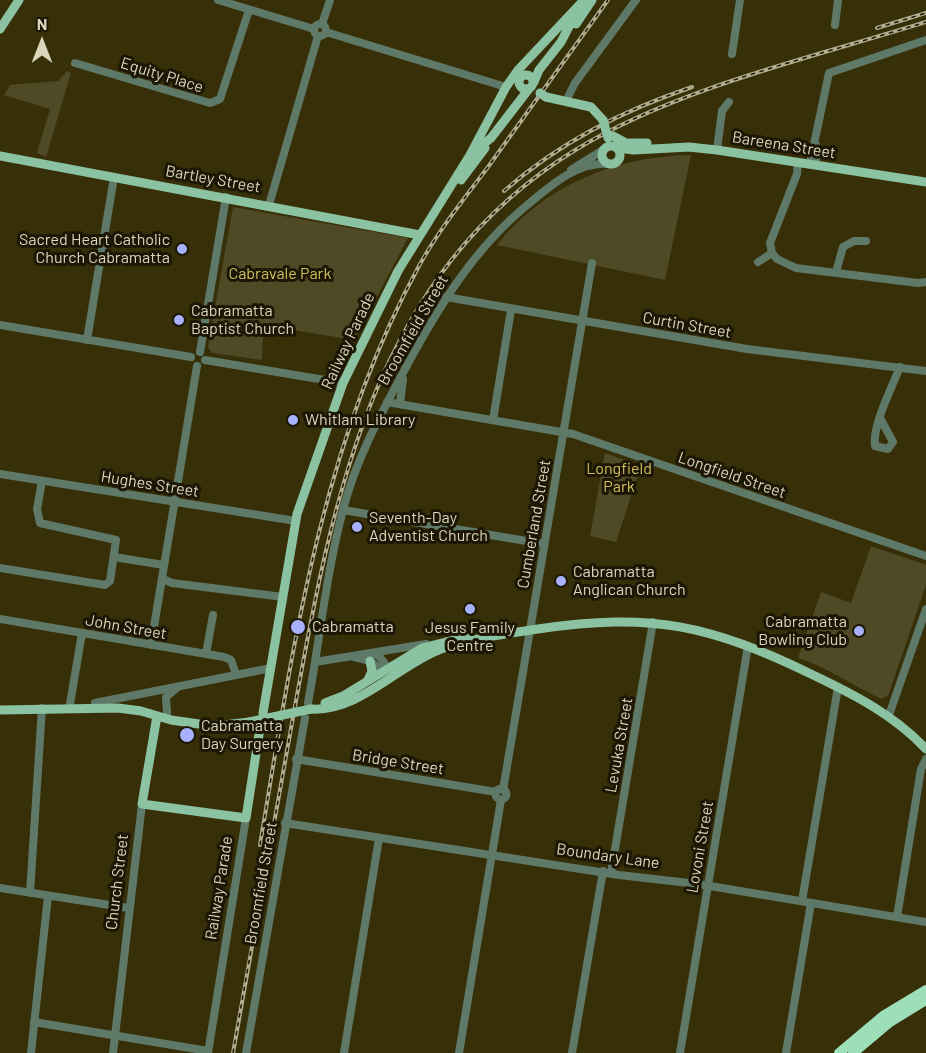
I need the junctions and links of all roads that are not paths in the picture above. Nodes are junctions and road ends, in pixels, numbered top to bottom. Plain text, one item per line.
1 (19, 0) edge
2 (218, 0) edge
3 (330, 0) edge
4 (583, 0) edge
5 (591, 0) edge
6 (636, 0) edge
7 (740, 0) edge
8 (838, 0) edge
9 (249, 10) junction
10 (572, 20) junction
11 (835, 25) dead end
12 (1, 26) edge
13 (320, 32) junction
14 (551, 35) junction
15 (926, 40) edge
16 (561, 42) junction
17 (732, 54) dead end
18 (75, 63) dead end
19 (543, 66) junction
20 (521, 79) junction
21 (531, 86) junction
22 (506, 87) junction
23 (546, 97) junction
24 (574, 102) junction
25 (729, 102) dead end
26 (513, 108) junction
27 (608, 132) junction
28 (491, 138) junction
29 (616, 147) junction
30 (693, 147) junction
31 (604, 149) junction
32 (636, 150) junction
33 (717, 150) junction
34 (471, 155) junction
35 (0, 156) edge
36 (614, 162) junction
37 (796, 162) junction
38 (813, 164) junction
39 (114, 177) junction
40 (559, 180) junction
41 (926, 182) edge
42 (225, 197) junction
43 (440, 204) junction
44 (268, 205) junction
45 (420, 235) junction
46 (866, 241) dead end
47 (772, 253) junction
48 (592, 262) dead end
49 (759, 262) dead end
50 (836, 272) junction
51 (926, 282) edge
52 (446, 297) junction
53 (512, 310) junction
54 (582, 321) junction
55 (0, 325) edge
56 (87, 339) junction
57 (200, 352) junction
58 (192, 357) junction
59 (205, 360) junction
60 (197, 366) junction
61 (900, 367) junction
62 (405, 369) junction
63 (926, 371) edge
64 (344, 383) junction
65 (387, 402) junction
66 (400, 404) junction
67 (880, 418) dead end
68 (493, 420) junction
69 (563, 432) junction
70 (0, 474) edge
71 (42, 481) junction
72 (175, 501) junction
73 (343, 510) junction
74 (296, 521) junction
75 (544, 544) junction
76 (926, 556) edge
77 (114, 557) junction
78 (165, 565) junction
79 (0, 568) edge
80 (163, 579) junction
81 (283, 597) junction
82 (926, 609) edge
83 (213, 615) dead end
84 (0, 619) edge
85 (653, 622) junction
86 (529, 630) junction
87 (82, 633) junction
88 (488, 637) junction
89 (431, 644) junction
90 (151, 645) junction
91 (748, 646) junction
92 (206, 654) junction
93 (370, 657) junction
94 (315, 662) junction
95 (271, 668) junction
96 (388, 673) junction
97 (236, 674) junction
98 (368, 680) junction
99 (179, 687) junction
100 (838, 687) junction
101 (95, 703) junction
102 (70, 704) junction
103 (309, 706) junction
104 (322, 707) junction
105 (42, 708) junction
106 (0, 710) edge
107 (263, 712) dead end
108 (162, 714) junction
109 (890, 715) junction
110 (305, 718) dead end
111 (261, 728) dead end
112 (926, 749) edge
113 (296, 759) junction
114 (926, 759) edge
115 (500, 794) junction
116 (142, 804) junction
117 (246, 818) junction
118 (285, 823) junction
119 (379, 838) junction
120 (492, 854) junction
121 (607, 872) junction
122 (707, 886) junction
123 (0, 888) edge
124 (30, 893) junction
125 (48, 896) junction
126 (802, 901) junction
127 (811, 903) junction
128 (129, 908) junction
129 (897, 917) junction
130 (926, 922) edge
131 (926, 990) edge
132 (926, 1000) edge
133 (34, 1022) junction
134 (115, 1034) junction
135 (208, 1052) edge
136 (31, 1053) edge
137 (113, 1053) edge
138 (246, 1053) edge
139 (344, 1053) edge
140 (459, 1053) edge
141 (572, 1053) edge
142 (680, 1053) edge
143 (786, 1053) edge
144 (839, 1053) edge
145 (853, 1053) edge

1 - 12 main road
2 - 9 street
3 - 13 street
4 - 10 main road
4 - 14 main road, Railway Parade
5 - 10 main road
5 - 16 main road
6 - 24 street
7 - 17 street
8 - 11 street
9 - 13 street
9 - 18 street, Equity Place
10 - 14 main road
10 - 16 main road
13 - 22 street
13 - 44 street
14 - 22 main road, Railway Parade
15 - 38 street
16 - 19 main road
19 - 20 main road
19 - 21 main road
20 - 21 main road
20 - 26 main road
21 - 23 main road
21 - 26 main road
22 - 34 main road, Railway Parade
23 - 24 main road
23 - 24 main road
24 - 27 main road
25 - 33 street
26 - 28 main road
27 - 29 main road
27 - 30 main road
27 - 31 main road
28 - 34 main road
28 - 43 main road, Railway Parade
29 - 31 main road, Bareena Street
29 - 32 main road, Bareena Street
29 - 36 main road
30 - 32 main road, Bareena Street
30 - 33 main road, Bareena Street
31 - 36 main road
31 - 40 street
32 - 36 main road, Bareena Street
33 - 37 main road, Bareena Street
34 - 43 main road, Railway Parade
35 - 39 main road, Bartley Street
36 - 40 street
37 - 38 main road, Bareena Street
37 - 47 street
38 - 41 main road, Bareena Street
39 - 42 main road, Bartley Street
39 - 56 street
40 - 52 street, Broomfield Street
42 - 44 main road, Bartley Street
42 - 57 street
43 - 45 main road, Railway Parade
44 - 45 main road, Bartley Street
45 - 64 main road, Railway Parade
46 - 50 street
47 - 49 street
47 - 50 street
48 - 54 street, Cumberland Street
50 - 51 street
52 - 53 street, Curtin Street
52 - 62 street, Broomfield Street
53 - 54 street, Curtin Street
53 - 68 street
54 - 61 street, Curtin Street
54 - 69 street, Cumberland Street
55 - 56 street
56 - 58 street
57 - 58 street
57 - 59 street
58 - 60 street
59 - 60 street
59 - 64 street
60 - 72 street
61 - 63 street, Curtin Street
61 - 67 street
62 - 65 street, Broomfield Street
62 - 66 street
64 - 74 main road, Railway Parade
65 - 66 street, Longfield Street
65 - 73 street, Broomfield Street
66 - 68 street, Longfield Street
68 - 69 street, Longfield Street
69 - 75 street, Cumberland Street
69 - 76 street, Longfield Street
70 - 71 street, Hughes Street
71 - 72 street, Hughes Street
71 - 77 street
72 - 74 street, Hughes Street
72 - 78 street
73 - 75 street
73 - 94 street, Broomfield Street
74 - 81 main road, Railway Parade
75 - 86 street, Cumberland Street
77 - 78 street
77 - 79 street
78 - 80 street
80 - 81 street
80 - 90 street
81 - 95 main road, Railway Parade
82 - 109 street
83 - 92 street
84 - 87 street, John Street
85 - 86 main road
85 - 91 main road
85 - 121 street, Levuka Street
86 - 88 main road
86 - 115 street, Cumberland Street
87 - 90 street, John Street
87 - 102 street
88 - 89 main road
88 - 96 main road
89 - 93 street
89 - 96 main road
90 - 92 street, John Street
91 - 100 main road
91 - 122 street, Lovoni Street
92 - 97 street, John Street
93 - 94 street
93 - 96 street
93 - 98 main road
94 - 103 street, Broomfield Street
95 - 97 street
95 - 107 main road, Railway Parade
96 - 98 main road
96 - 104 main road
97 - 99 street
98 - 104 main road
99 - 101 street
99 - 108 street
100 - 109 main road
100 - 126 street
101 - 102 main road
101 - 108 main road
102 - 105 main road
103 - 104 main road
103 - 108 main road, bridge
105 - 106 main road
105 - 108 main road
105 - 124 street
108 - 116 main road, Church Street
109 - 112 main road
110 - 113 street, Broomfield Street
111 - 117 main road, Railway Parade
113 - 115 street, Bridge Street
113 - 118 street, Broomfield Street
114 - 129 street
115 - 120 street, Cumberland Street
116 - 117 main road
116 - 128 street, Church Street
117 - 135 street, Railway Parade
118 - 119 street, Boundary Lane
118 - 138 street, Broomfield Street
119 - 120 street, Boundary Lane
119 - 139 street
120 - 121 street, Boundary Lane
120 - 140 street, Cumberland Street
121 - 122 street, Boundary Lane
121 - 141 street, Levuka Street
122 - 126 street, Boundary Lane
122 - 142 street, Lovoni Street
123 - 124 street
124 - 125 street
125 - 128 street
125 - 133 street
126 - 127 street, Boundary Lane
127 - 129 street, Boundary Lane
127 - 143 street
128 - 134 street, Church Street
129 - 130 street, Boundary Lane
131 - 144 highway
132 - 145 highway
133 - 134 street
133 - 136 street
134 - 135 street
134 - 137 street, Church Street

